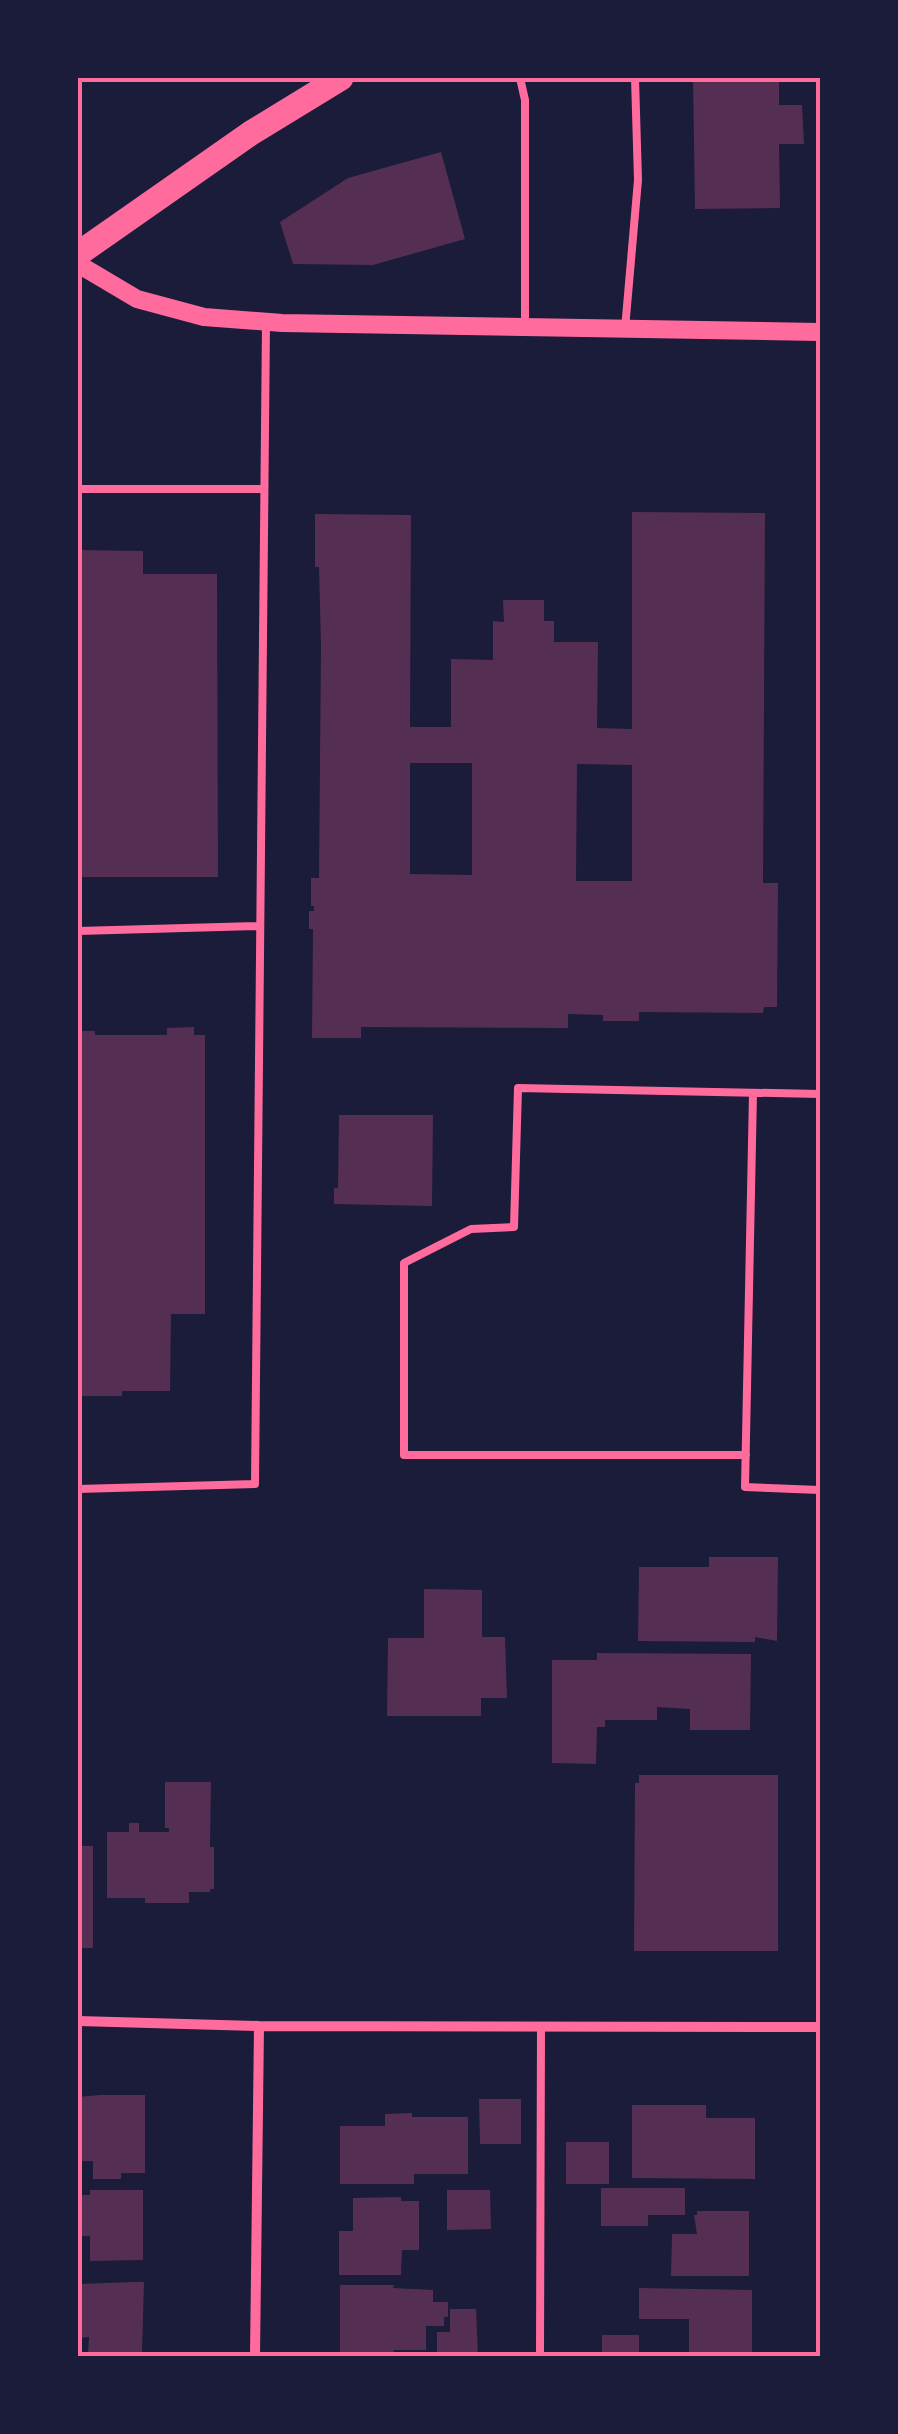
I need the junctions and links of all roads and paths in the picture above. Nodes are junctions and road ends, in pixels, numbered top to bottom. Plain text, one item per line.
1 (341, 78) edge
2 (520, 78) edge
3 (635, 78) edge
4 (78, 254) edge
5 (78, 264) edge
6 (266, 322) junction
7 (525, 327) junction
8 (625, 329) junction
9 (820, 332) edge
10 (78, 489) edge
11 (264, 489) junction
12 (260, 926) junction
13 (78, 931) edge
14 (752, 1093) junction
15 (820, 1094) edge
16 (746, 1455) junction
17 (78, 1489) edge
18 (820, 1490) edge
19 (78, 2021) edge
20 (259, 2026) junction
21 (542, 2026) junction
22 (820, 2027) edge
23 (255, 2356) edge
24 (540, 2356) edge

1 - 4 main road
2 - 7 lane
3 - 8 lane
5 - 6 street
6 - 7 street
6 - 11 lane
7 - 8 street
8 - 9 street
10 - 11 lane
11 - 12 lane
12 - 13 lane
12 - 17 lane
14 - 15 lane
14 - 16 lane
14 - 16 lane
16 - 18 lane
19 - 20 street
20 - 21 street
20 - 23 street
21 - 22 street
21 - 24 lane

